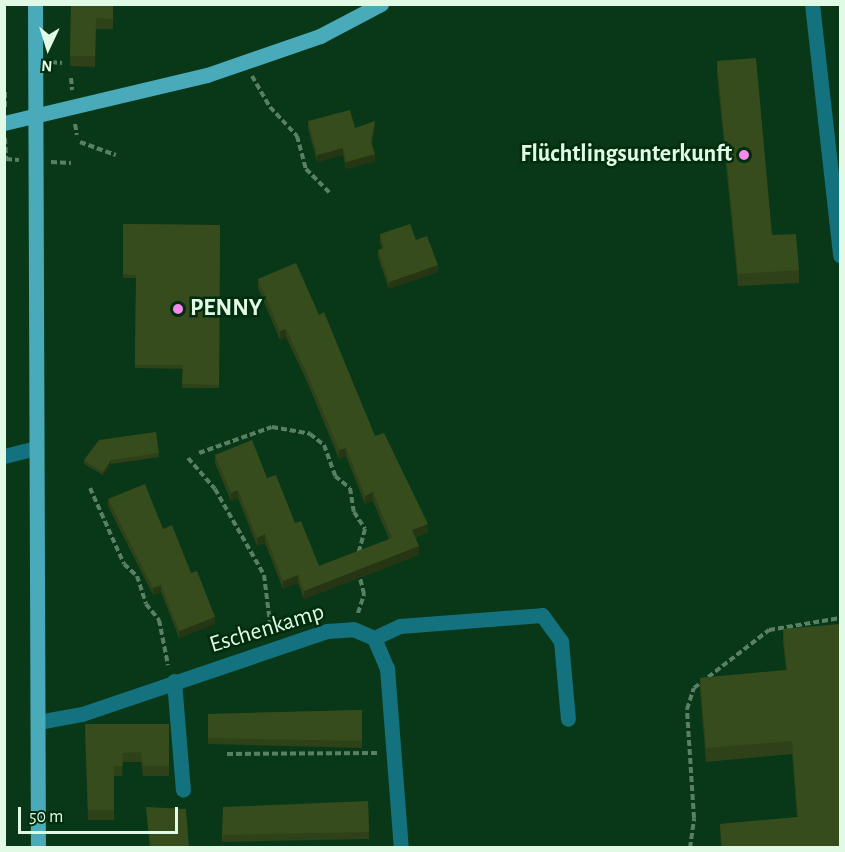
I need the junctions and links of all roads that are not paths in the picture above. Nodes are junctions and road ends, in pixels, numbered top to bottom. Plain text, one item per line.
1 (34, 4) edge
2 (381, 4) edge
3 (812, 4) edge
4 (36, 113) junction
5 (4, 123) edge
6 (840, 255) edge
7 (35, 448) junction
8 (4, 456) edge
9 (374, 638) junction
10 (174, 681) junction
11 (568, 719) dead end
12 (38, 722) junction
13 (183, 790) dead end
14 (38, 848) edge
15 (401, 848) edge

1 - 4 main road
2 - 4 main road
3 - 6 street
4 - 5 main road
4 - 7 main road
7 - 8 street
7 - 12 main road
9 - 10 street, Eschenkamp
9 - 11 street
9 - 15 street
10 - 12 street, Eschenkamp
10 - 13 street
12 - 14 main road

